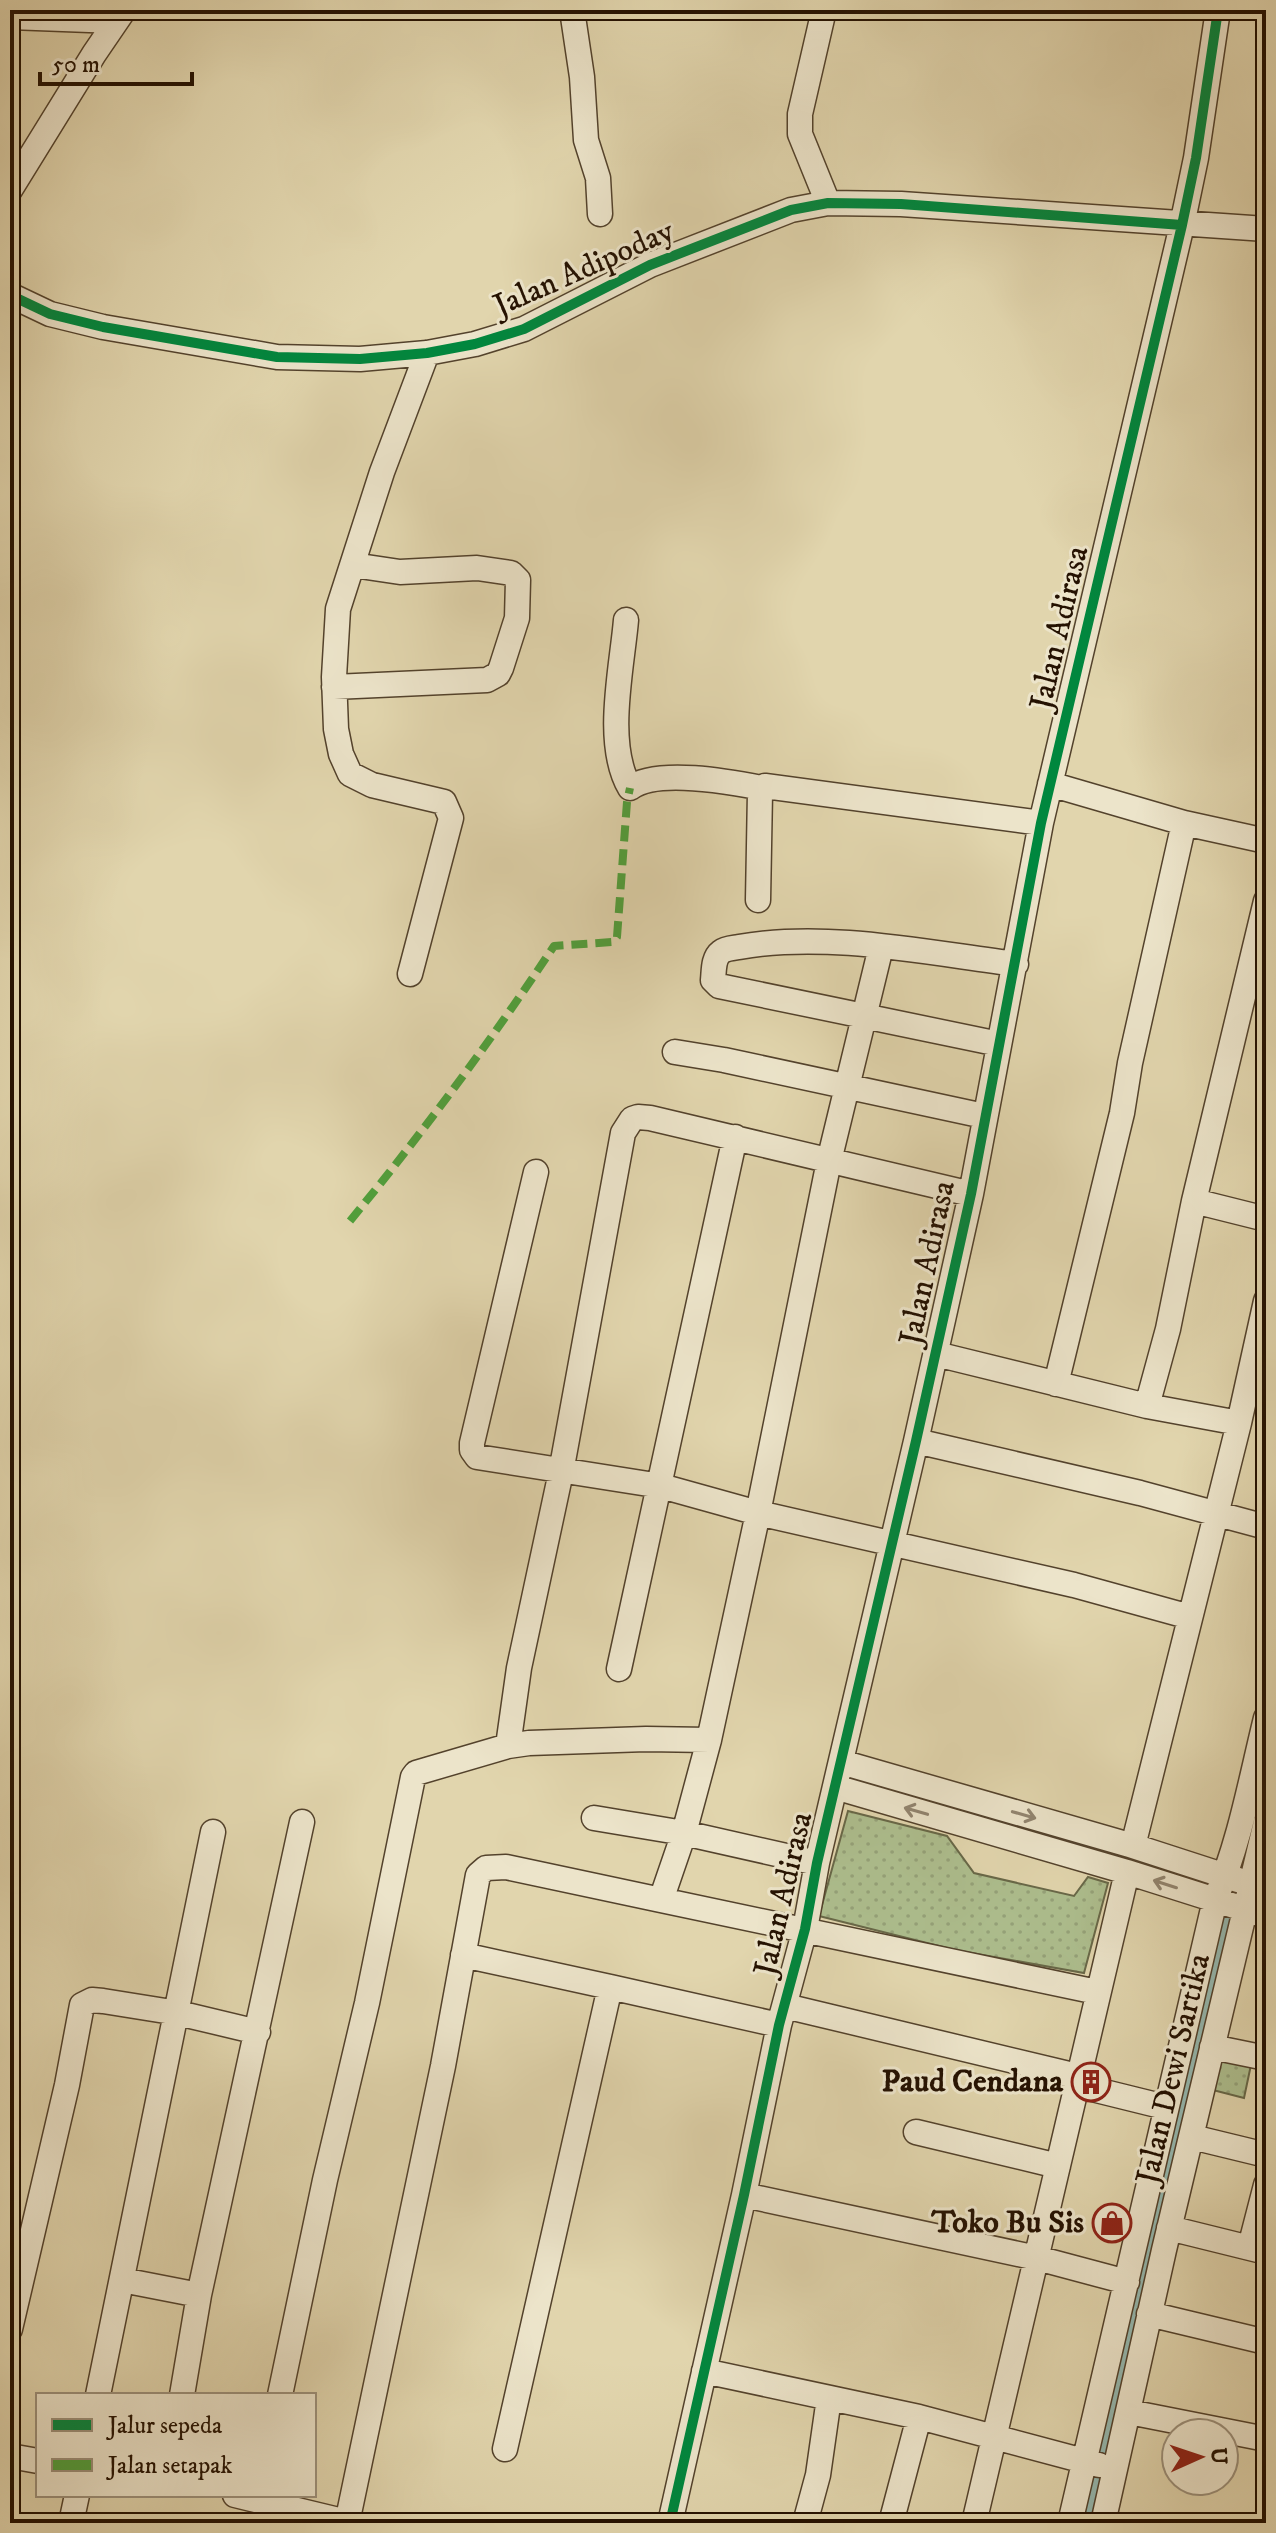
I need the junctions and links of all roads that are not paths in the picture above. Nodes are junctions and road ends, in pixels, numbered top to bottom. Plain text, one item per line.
1 (572, 10) edge
2 (824, 10) edge
3 (1218, 10) edge
4 (120, 15) edge
5 (10, 17) edge
6 (10, 190) edge
7 (828, 203) junction
8 (600, 214) dead end
9 (1182, 225) junction
10 (1266, 229) edge
11 (10, 295) edge
12 (427, 353) junction
13 (353, 565) junction
14 (626, 620) dead end
15 (334, 687) junction
16 (1050, 784) junction
17 (762, 788) junction
18 (1041, 823) junction
19 (1184, 823) junction
20 (1266, 841) edge
21 (758, 900) dead end
22 (1266, 901) edge
23 (881, 947) junction
24 (1016, 964) junction
25 (410, 974) dead end
26 (865, 1016) junction
27 (999, 1044) junction
28 (675, 1052) dead end
29 (848, 1086) junction
30 (984, 1116) junction
31 (735, 1137) junction
32 (829, 1161) junction
33 (536, 1172) dead end
34 (971, 1194) junction
35 (1194, 1201) junction
36 (1266, 1219) edge
37 (1266, 1301) edge
38 (936, 1354) junction
39 (1056, 1384) junction
40 (1147, 1406) junction
41 (1239, 1423) junction
42 (916, 1441) junction
43 (561, 1472) junction
44 (661, 1486) junction
45 (758, 1513) junction
46 (1217, 1514) junction
47 (1266, 1527) edge
48 (891, 1542) junction
49 (1190, 1617) junction
50 (619, 1669) dead end
51 (1266, 1718) edge
52 (709, 1740) junction
53 (508, 1746) junction
54 (841, 1762) junction
55 (835, 1787) junction
56 (594, 1818) dead end
57 (302, 1822) dead end
58 (1266, 1822) edge
59 (213, 1832) dead end
60 (684, 1833) junction
61 (1133, 1846) junction
62 (817, 1863) junction
63 (1127, 1872) junction
64 (1226, 1876) junction
65 (1258, 1888) edge
66 (661, 1900) junction
67 (1215, 1900) junction
68 (1255, 1913) edge
69 (805, 1929) junction
70 (463, 1955) junction
71 (610, 1987) junction
72 (1097, 1992) junction
73 (178, 2013) junction
74 (782, 2016) junction
75 (258, 2032) junction
76 (1212, 2047) junction
77 (1266, 2058) edge
78 (1076, 2080) junction
79 (1165, 2107) junction
80 (916, 2132) dead end
81 (1192, 2137) junction
82 (1266, 2155) edge
83 (1058, 2166) junction
84 (1266, 2185) edge
85 (744, 2195) junction
86 (1169, 2228) junction
87 (1258, 2250) edge
88 (1037, 2258) junction
89 (122, 2280) junction
90 (1127, 2282) junction
91 (199, 2295) junction
92 (1149, 2314) junction
93 (10, 2329) edge
94 (1266, 2342) edge
95 (704, 2371) junction
96 (98, 2393) edge
97 (182, 2393) edge
98 (280, 2393) edge
99 (829, 2398) junction
100 (1129, 2412) junction
101 (919, 2417) junction
102 (995, 2438) junction
103 (1266, 2439) edge
104 (505, 2449) dead end
105 (10, 2456) edge
106 (36, 2461) edge
107 (1084, 2461) junction
108 (1114, 2470) junction
109 (77, 2497) edge
110 (251, 2497) edge
111 (71, 2523) edge
112 (347, 2523) edge
113 (670, 2523) edge
114 (805, 2523) edge
115 (891, 2523) edge
116 (974, 2523) edge
117 (1070, 2523) edge
118 (1103, 2523) edge

1 - 8 street
2 - 7 street
3 - 9 street, Jalan Adirasa
4 - 5 street
4 - 6 street
7 - 9 street, Jalan Adipoday
7 - 12 street, Jalan Adipoday
9 - 10 street, Jalan Adipoday
9 - 16 street, Jalan Adirasa
11 - 12 street, Jalan Adipoday
12 - 13 street
13 - 15 street
13 - 15 street
14 - 17 street
15 - 25 street
16 - 18 street, Jalan Adirasa
16 - 19 street
17 - 18 street
17 - 21 street
18 - 24 street, Jalan Adirasa
19 - 20 street
19 - 39 street
22 - 35 street
23 - 24 street
23 - 26 street
23 - 26 street
24 - 27 street, Jalan Adirasa
26 - 27 street
26 - 29 street
27 - 30 street, Jalan Adirasa
28 - 29 street
29 - 30 street
29 - 32 street
30 - 34 street, Jalan Adirasa
31 - 32 street
31 - 43 street
31 - 44 street
32 - 34 street
32 - 45 street
33 - 43 street
34 - 38 street, Jalan Adirasa
35 - 36 street
35 - 40 street
37 - 41 street
38 - 39 street
38 - 42 street, Jalan Adirasa
39 - 40 street
40 - 41 street
41 - 46 street
42 - 46 street
42 - 48 street, Jalan Adirasa
43 - 44 street
43 - 53 street
44 - 45 street
44 - 50 street
45 - 48 street
45 - 52 street
46 - 47 street
46 - 49 street
48 - 49 street
48 - 54 street, Jalan Adirasa
49 - 61 street
51 - 64 street
52 - 53 street
52 - 60 street
53 - 98 street
54 - 55 street, Jalan Adirasa
54 -> 61 street
55 - 62 street, Jalan Adirasa
63 -> 55 street
56 - 60 street
57 - 75 street
58 - 65 street, Jalan Dewi Sartika
59 - 73 street
60 - 62 street
60 - 66 street
61 - 64 street
62 - 69 street, Jalan Adirasa
67 -> 63 street
63 - 72 street
64 - 65 street
64 - 67 street
65 - 68 street, Jalan Dewi Sartika
66 - 69 street
66 - 70 street
67 - 68 street
67 - 79 street
68 - 76 street, Jalan Dewi Sartika
69 - 72 street
69 - 74 street, Jalan Adirasa
70 - 71 street
70 - 112 street
71 - 74 street
71 - 104 street
72 - 78 street
73 - 75 street
73 - 89 street
73 - 93 street
74 - 78 street
74 - 85 street, Jalan Adirasa
75 - 91 street
76 - 77 street
76 - 81 street, Jalan Dewi Sartika
78 - 79 street
78 - 83 street
79 - 90 street
80 - 83 street
81 - 82 street
81 - 86 street, Jalan Dewi Sartika
83 - 88 street
84 - 87 street
85 - 88 street
85 - 95 street, Jalan Adirasa
86 - 87 street
86 - 92 street, Jalan Dewi Sartika
88 - 90 street
88 - 102 street
89 - 91 street
89 - 96 street
90 - 107 street
91 - 97 street
92 - 94 street
92 - 100 street, Jalan Dewi Sartika
95 - 99 street
95 - 113 street, Jalan Adirasa
99 - 101 street
99 - 114 street
100 - 103 street
100 - 108 street, Jalan Dewi Sartika
101 - 102 street
101 - 115 street
102 - 107 street
102 - 116 street
105 - 106 street
107 - 108 street
107 - 117 street
108 - 118 street, Jalan Dewi Sartika
109 - 111 street
110 - 112 street

